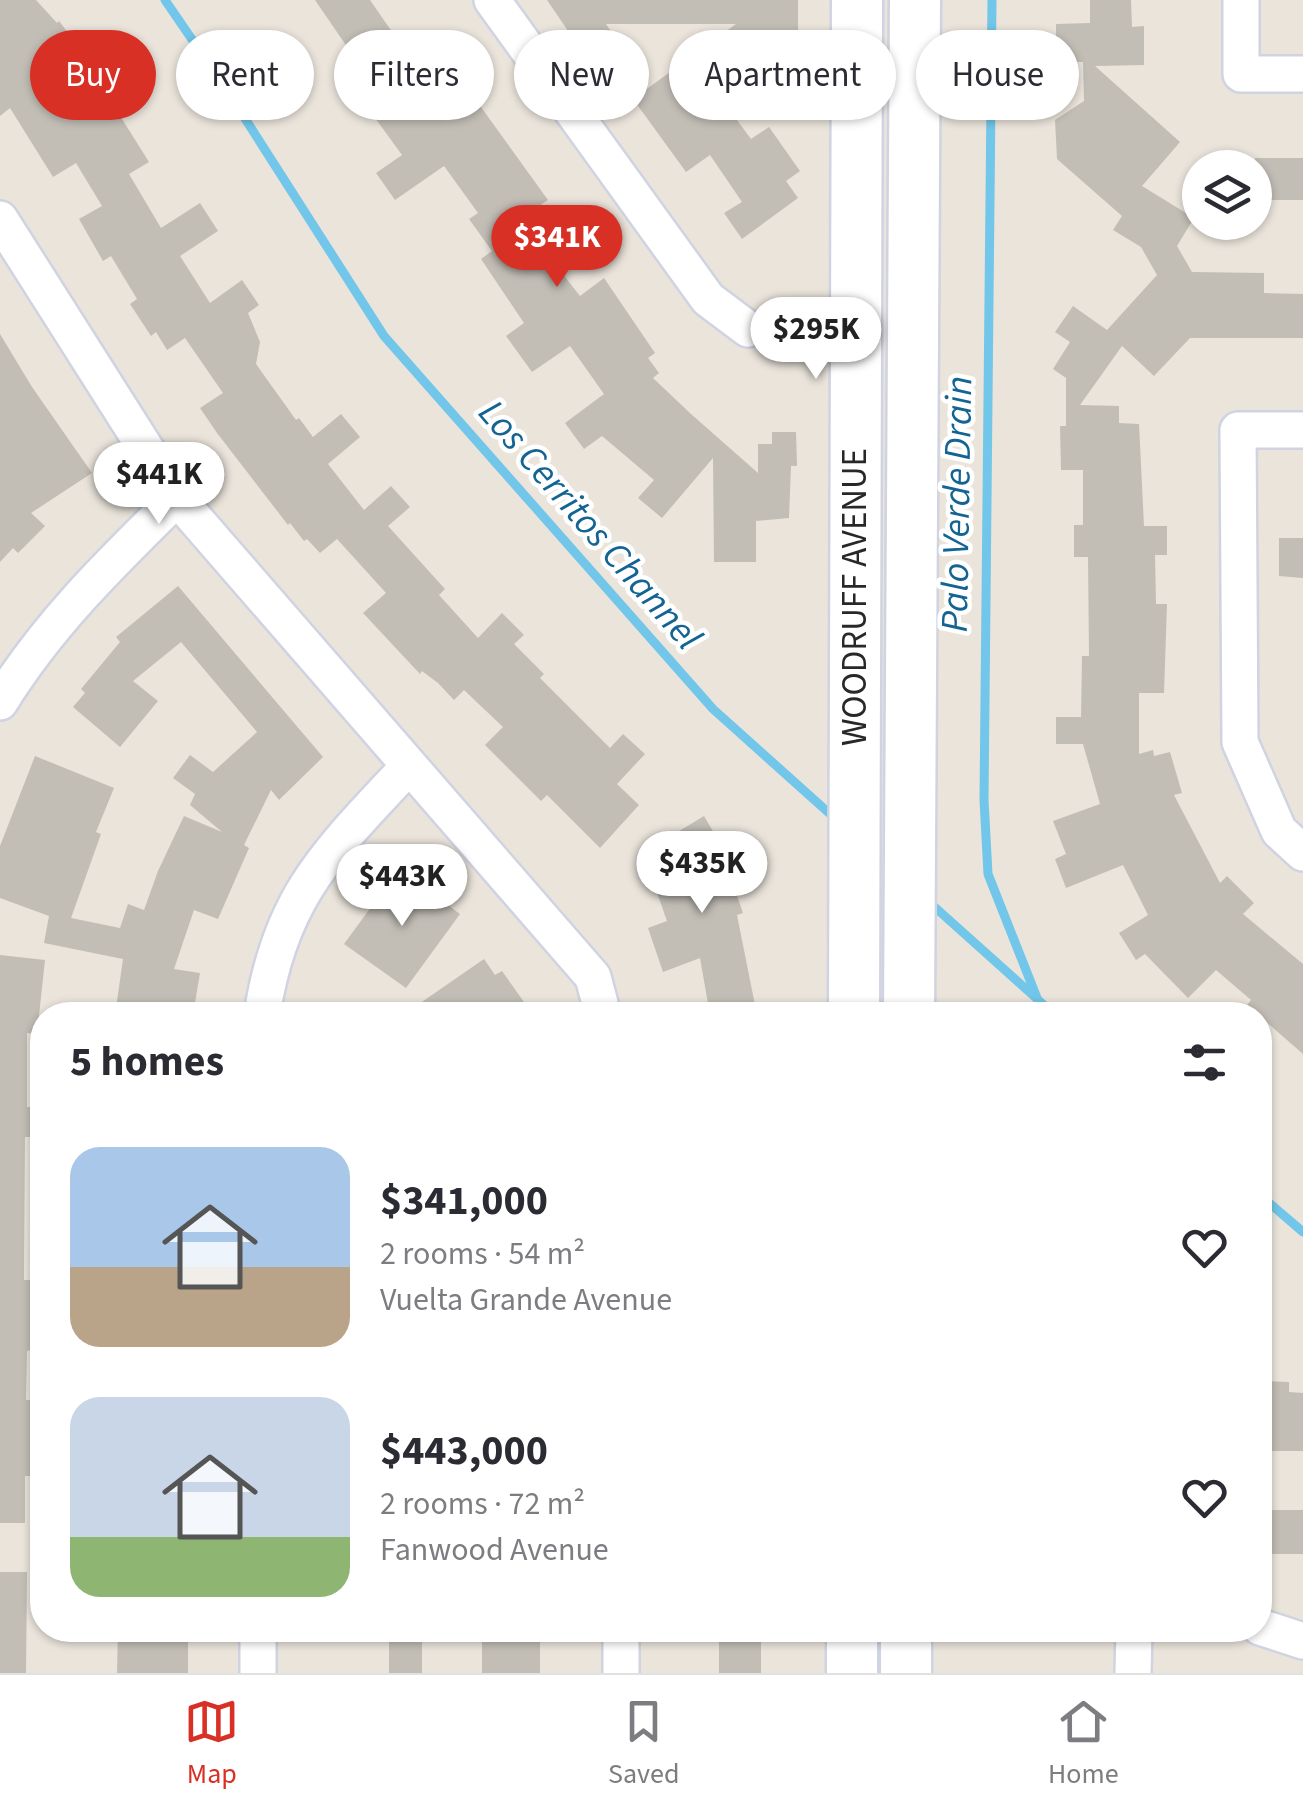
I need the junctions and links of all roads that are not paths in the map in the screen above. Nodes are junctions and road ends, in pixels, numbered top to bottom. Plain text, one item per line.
1 (492, 0) edge
2 (857, 0) edge
3 (915, 0) edge
4 (1241, 0) edge
5 (1303, 74) edge
6 (0, 219) edge
7 (748, 329) dead end
8 (1303, 430) edge
9 (177, 498) junction
10 (0, 702) edge
11 (408, 767) junction
12 (1303, 853) edge
13 (264, 1002) edge
14 (600, 1002) edge
15 (854, 1002) edge
16 (908, 1002) edge
17 (1272, 1630) edge
18 (1303, 1641) edge
19 (258, 1642) edge
20 (622, 1642) edge
21 (852, 1642) edge
22 (906, 1642) edge
23 (1134, 1642) edge
24 (258, 1673) edge
25 (621, 1673) edge
26 (852, 1673) edge
27 (906, 1673) edge
28 (1133, 1673) edge

1 - 7 street
2 - 15 main road, WOODRUFF AVENUE
3 - 16 main road, WOODRUFF AVENUE
4 - 5 street
6 - 9 street
8 - 12 street
9 - 10 street
9 - 11 street
11 - 13 street
11 - 14 street
17 - 18 street
19 - 24 street
20 - 25 street
21 - 26 main road
22 - 27 main road
23 - 28 street

